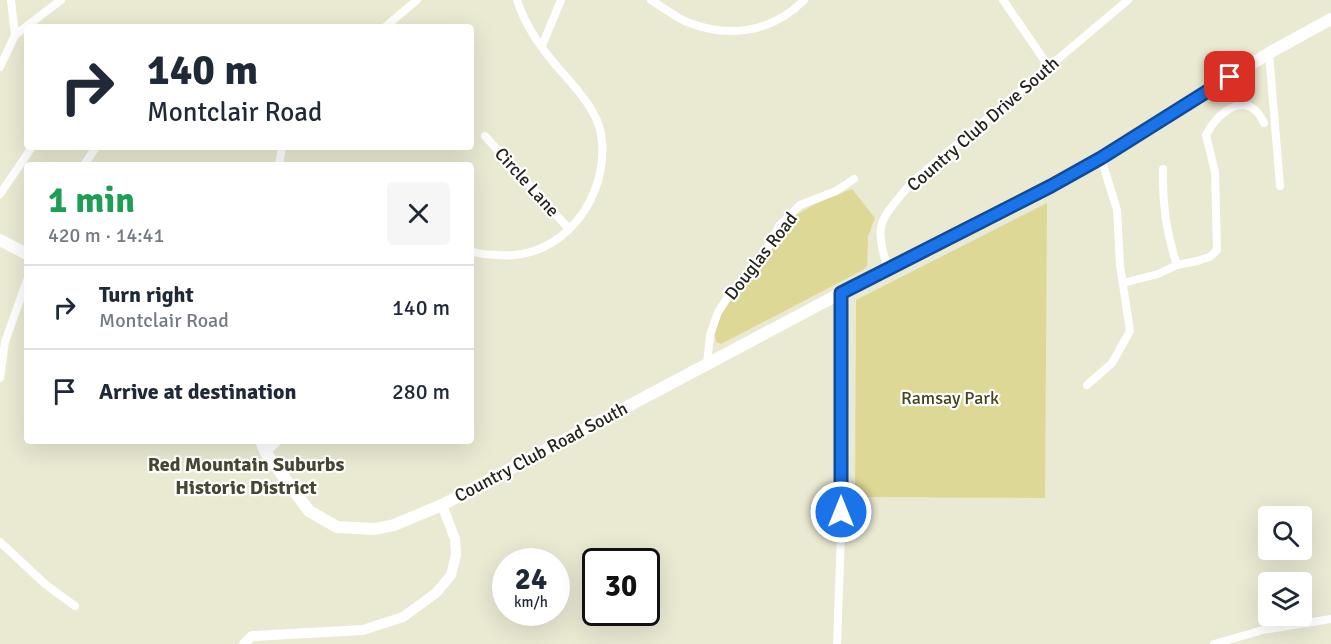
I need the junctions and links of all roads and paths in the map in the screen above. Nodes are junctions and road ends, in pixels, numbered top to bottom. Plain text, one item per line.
1 (11, 0) edge
2 (61, 0) edge
3 (417, 0) edge
4 (517, 0) edge
5 (561, 0) edge
6 (651, 0) edge
7 (804, 0) edge
8 (1003, 0) edge
9 (1128, 0) edge
10 (1331, 19) edge
11 (29, 24) edge
12 (389, 24) edge
13 (24, 28) edge
14 (15, 35) junction
15 (542, 46) junction
16 (1269, 53) junction
17 (0, 67) edge
18 (1049, 67) junction
19 (1264, 123) dead end
20 (485, 136) dead end
21 (30, 150) edge
22 (1101, 158) junction
23 (1163, 169) dead end
24 (854, 179) dead end
25 (1280, 186) dead end
26 (0, 194) edge
27 (569, 229) junction
28 (0, 240) edge
29 (474, 251) edge
30 (24, 252) edge
31 (1177, 265) junction
32 (888, 268) junction
33 (1123, 283) junction
34 (24, 288) edge
35 (841, 293) junction
36 (707, 364) junction
37 (0, 378) edge
38 (1087, 385) dead end
39 (262, 444) edge
40 (275, 444) edge
41 (266, 453) junction
42 (442, 505) junction
43 (0, 542) edge
44 (75, 606) dead end
45 (1331, 619) edge
46 (244, 644) edge
47 (837, 644) edge
48 (1214, 644) edge

1 - 14 street
2 - 11 street
3 - 12 street
4 - 15 street
5 - 15 street
6 - 7 street
8 - 18 street
9 - 18 street, Country Club Drive South
10 - 16 main road, Country Club Road South
13 - 14 street
14 - 17 street
15 - 27 street
16 - 22 main road, Country Club Road South
16 - 25 street
18 - 32 street, Country Club Drive South
19 - 31 street
20 - 27 street, Circle Lane
21 - 26 street
22 - 32 main road, Country Club Road South
22 - 33 street
23 - 31 street
24 - 36 street, Douglas Road
27 - 29 street
28 - 30 main road
31 - 33 street
32 - 35 main road, Country Club Road South
33 - 38 street
34 - 37 street
35 - 36 main road, Country Club Road South
35 - 47 street
36 - 42 main road, Country Club Road South
39 - 41 main road, Country Club Road South
40 - 41 street
41 - 42 main road, Country Club Road South
42 - 46 street
43 - 44 street
45 - 48 street

